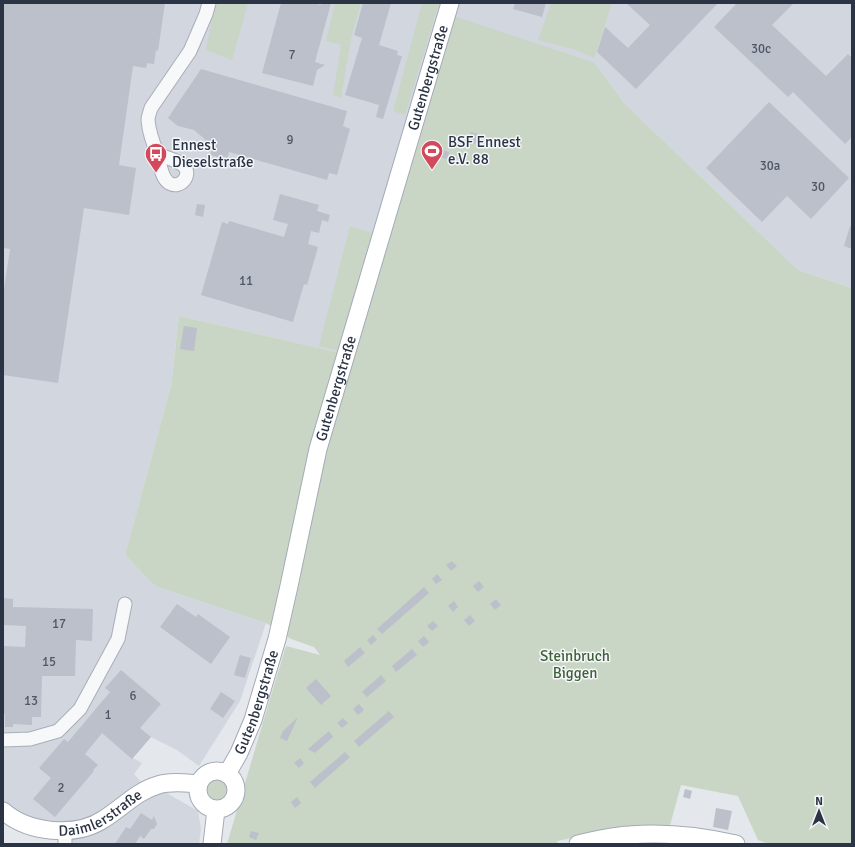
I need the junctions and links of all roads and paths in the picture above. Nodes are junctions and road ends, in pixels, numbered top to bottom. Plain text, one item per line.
1 (209, 3) edge
2 (450, 3) edge
3 (157, 154) dead end
4 (125, 604) dead end
5 (3, 740) edge
6 (227, 774) junction
7 (198, 784) junction
8 (216, 810) junction
9 (3, 811) edge
10 (65, 838) edge
11 (212, 844) edge
12 (578, 844) edge
13 (736, 844) edge

1 - 3 street
2 - 6 main road, Gutenbergstraße
4 - 5 street
6 - 7 main road
6 - 8 main road
7 - 8 main road
7 - 10 main road, Daimlerstraße
8 - 11 main road
9 - 10 main road, Daimlerstraße
12 - 13 main road

